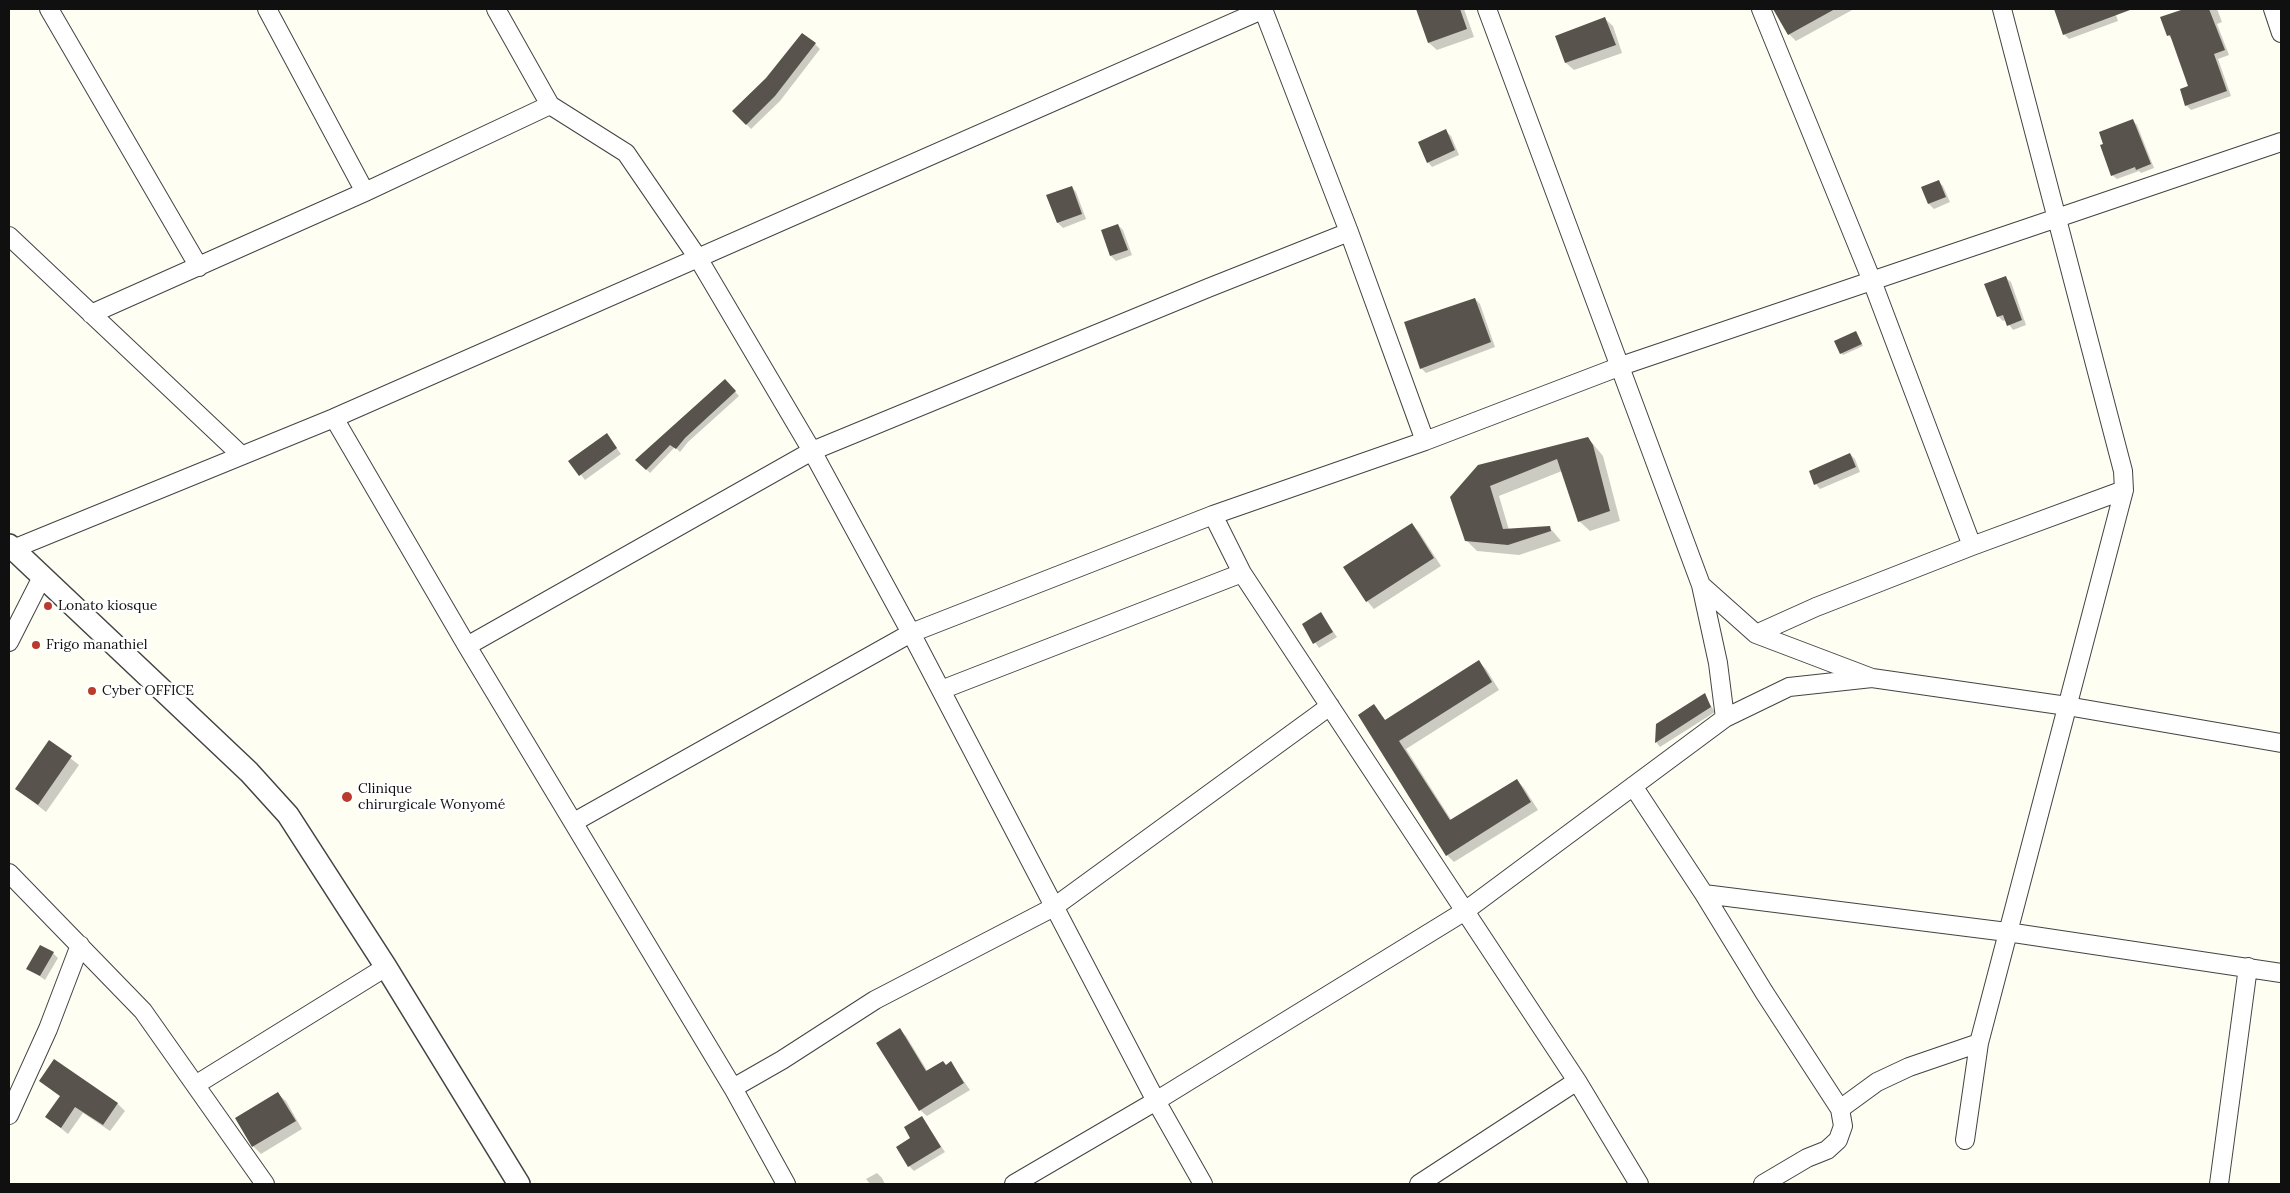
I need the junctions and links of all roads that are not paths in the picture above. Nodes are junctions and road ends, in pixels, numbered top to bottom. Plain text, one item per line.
1 (50, 9) edge
2 (267, 9) edge
3 (496, 9) edge
4 (1263, 9) edge
5 (1487, 9) edge
6 (1761, 9) edge
7 (2002, 9) edge
8 (2273, 9) edge
9 (2281, 32) edge
10 (550, 105) junction
11 (2281, 142) edge
12 (365, 192) junction
13 (2056, 219) junction
14 (1349, 232) junction
15 (9, 236) edge
16 (698, 258) junction
17 (199, 267) junction
18 (1872, 281) junction
19 (91, 314) junction
20 (1621, 366) junction
21 (334, 418) junction
22 (1425, 441) junction
23 (812, 451) junction
24 (240, 454) junction
25 (2124, 490) junction
26 (1213, 516) junction
27 (1972, 546) junction
28 (11, 547) edge
29 (1242, 573) junction
30 (42, 577) junction
31 (1701, 585) junction
32 (911, 633) junction
33 (1756, 634) junction
34 (9, 642) edge
35 (467, 646) junction
36 (1872, 678) junction
37 (941, 690) junction
38 (1330, 706) junction
39 (2067, 706) junction
40 (1725, 718) junction
41 (2281, 741) edge
42 (1633, 786) junction
43 (574, 822) junction
44 (9, 873) edge
45 (1704, 894) junction
46 (1054, 907) junction
47 (1464, 911) junction
48 (2007, 932) junction
49 (80, 945) junction
50 (386, 967) junction
51 (2248, 967) junction
52 (2281, 973) edge
53 (1979, 1043) junction
54 (1577, 1081) junction
55 (196, 1084) junction
56 (733, 1088) junction
57 (1156, 1101) junction
58 (1840, 1109) junction
59 (9, 1115) edge
60 (1965, 1140) dead end
61 (265, 1184) edge
62 (519, 1184) edge
63 (786, 1184) edge
64 (1014, 1184) edge
65 (1203, 1184) edge
66 (1419, 1184) edge
67 (1638, 1184) edge
68 (1763, 1184) edge
69 (2219, 1184) edge

1 - 17 street
2 - 12 street
3 - 10 street
4 - 14 street
4 - 16 street
5 - 20 street
6 - 18 street
7 - 13 street
8 - 9 street
10 - 12 street
10 - 16 street
11 - 13 street
12 - 17 street
13 - 18 street
13 - 25 street
14 - 22 street
14 - 23 street
15 - 19 street
16 - 21 street
16 - 23 street
17 - 19 street
18 - 20 street
18 - 27 street
19 - 24 street
20 - 22 street
20 - 31 street
21 - 24 street
21 - 35 street
22 - 26 street
23 - 32 street
23 - 35 street
24 - 28 street
25 - 27 street
25 - 39 street
26 - 29 street
26 - 32 street
27 - 33 street
28 - 30 street
29 - 37 street
29 - 38 street
30 - 34 street
30 - 50 street
31 - 33 street
31 - 40 street
32 - 37 street
32 - 43 street
33 - 36 street
35 - 43 street
36 - 39 street
36 - 40 street
37 - 46 street
38 - 46 street
38 - 47 street
39 - 41 street
39 - 48 street
40 - 42 street
42 - 45 street
42 - 47 street
43 - 56 street
44 - 49 street
45 - 48 street
45 - 58 street
46 - 56 street
46 - 57 street
47 - 54 street
47 - 57 street
48 - 51 street
48 - 53 street
49 - 55 street
49 - 59 street
50 - 55 street
50 - 62 street
51 - 52 street
51 - 69 street
53 - 58 street
53 - 60 street
54 - 66 street
54 - 67 street
55 - 61 street
56 - 63 street
57 - 64 street
57 - 65 street
58 - 68 street

